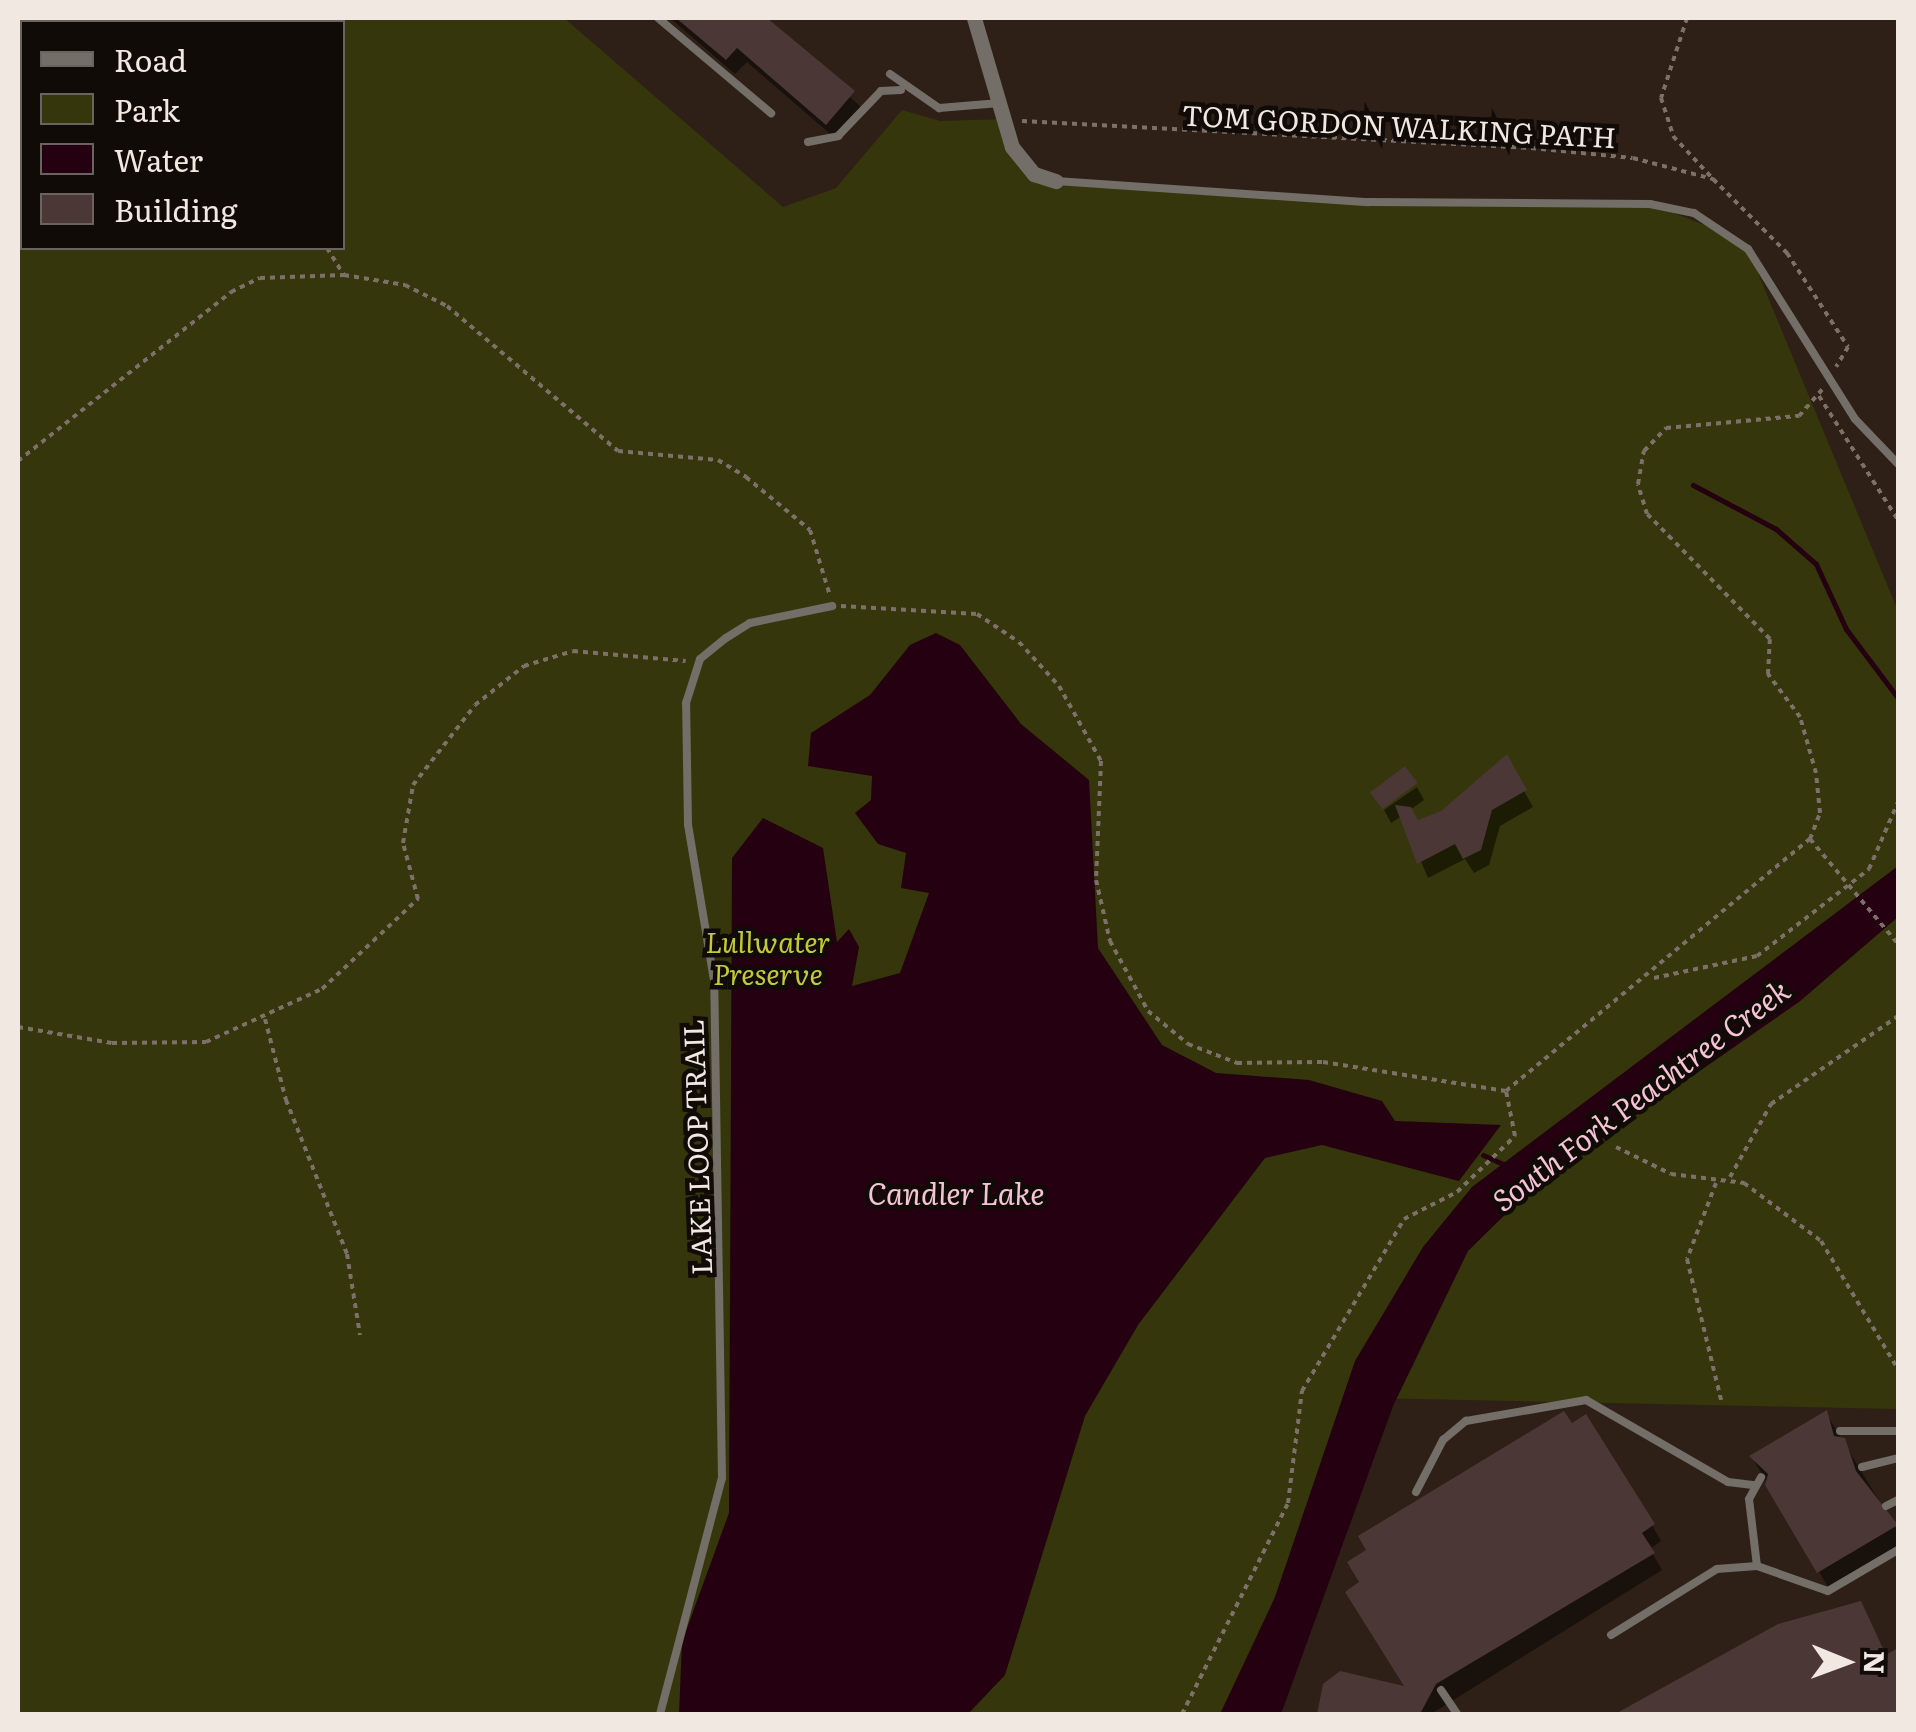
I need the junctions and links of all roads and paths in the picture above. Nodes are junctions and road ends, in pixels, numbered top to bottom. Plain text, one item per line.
1 (658, 18) edge
2 (974, 18) edge
3 (1687, 18) edge
4 (890, 74) dead end
5 (901, 90) junction
6 (1006, 110) junction
7 (771, 113) dead end
8 (808, 142) dead end
9 (1713, 179) junction
10 (1056, 181) joint
11 (328, 250) edge
12 (344, 275) junction
13 (1828, 378) junction
14 (1819, 396) junction
15 (18, 461) edge
16 (1898, 464) edge
17 (1898, 520) edge
18 (832, 606) junction
19 (700, 659) junction
20 (1898, 802) edge
21 (1810, 839) junction
22 (1898, 944) edge
23 (1651, 979) junction
24 (1898, 1016) edge
25 (266, 1019) junction
26 (18, 1027) edge
27 (1506, 1091) junction
28 (1616, 1147) dead end
29 (1730, 1178) junction
30 (1716, 1183) junction
31 (360, 1335) dead end
32 (1898, 1368) edge
33 (1721, 1400) dead end
34 (1840, 1431) dead end
35 (1898, 1431) edge
36 (1898, 1458) edge
37 (1862, 1467) dead end
38 (1761, 1477) dead end
39 (1753, 1485) junction
40 (1416, 1492) dead end
41 (1898, 1500) edge
42 (1886, 1506) dead end
43 (1898, 1550) edge
44 (1756, 1566) junction
45 (1611, 1635) dead end
46 (1441, 1690) dead end
47 (660, 1714) edge
48 (1182, 1714) edge
49 (1457, 1714) edge

1 - 7 lane
2 - 6 street
3 - 9 path
4 - 5 lane
5 - 6 lane
5 - 8 lane
6 - 9 path, TOM GORDON WALKING PATH
6 - 10 street
9 - 13 path
10 - 13 lane
11 - 12 path
12 - 15 path
12 - 18 path
13 - 14 path
13 - 16 lane
14 - 17 path
14 - 21 path
18 - 19 lane
18 - 27 path
19 - 25 path
19 - 47 lane, LAKE LOOP TRAIL
20 - 23 path
21 - 22 path, bridge
21 - 23 path
23 - 27 path
24 - 29 path
25 - 26 path
25 - 31 path
27 - 48 path
28 - 30 path
29 - 30 path
29 - 32 path
30 - 33 path
34 - 35 lane
36 - 37 lane
38 - 39 lane
39 - 40 lane
39 - 44 lane
41 - 42 lane
43 - 44 lane
44 - 45 lane
46 - 49 lane

